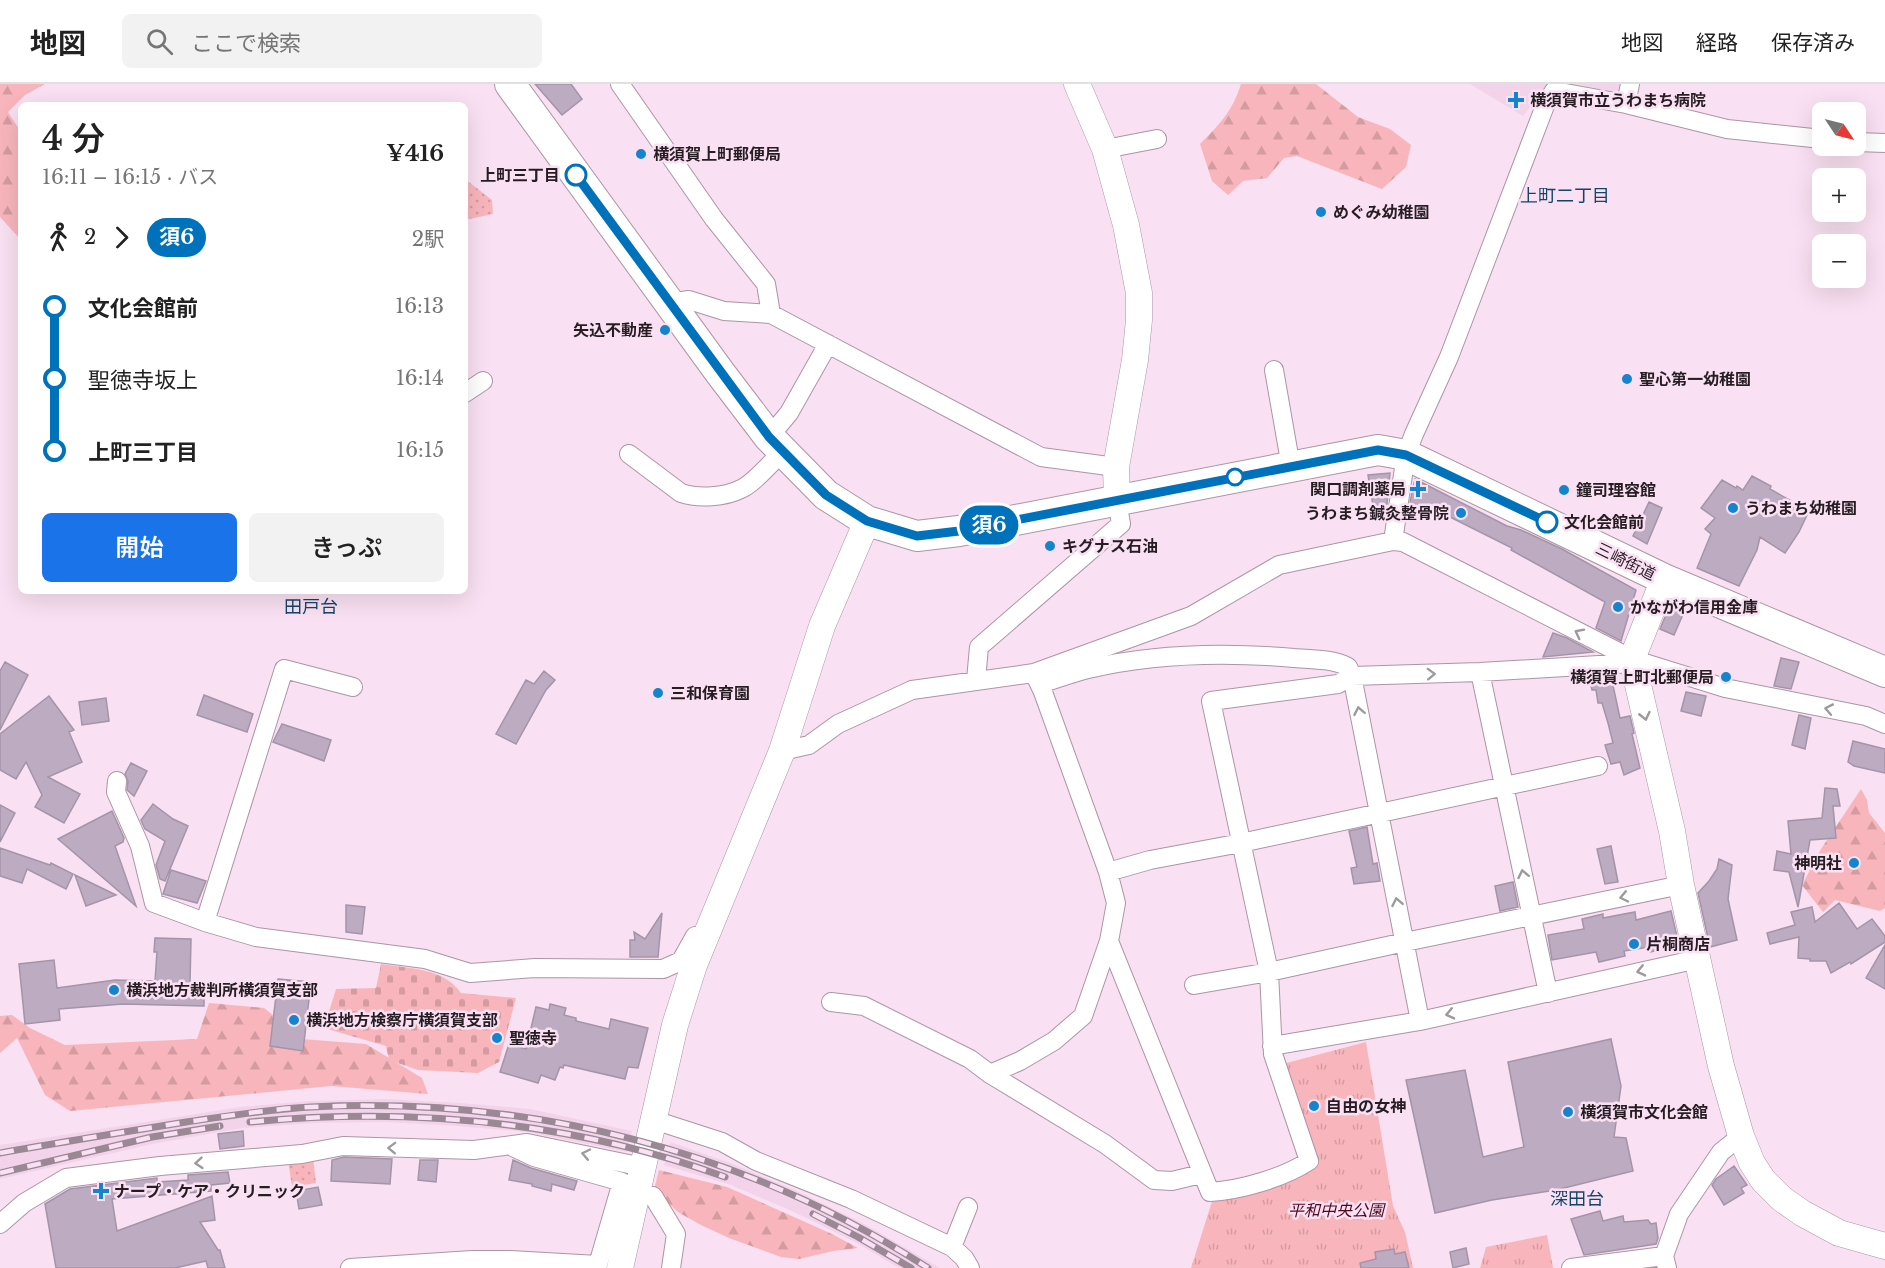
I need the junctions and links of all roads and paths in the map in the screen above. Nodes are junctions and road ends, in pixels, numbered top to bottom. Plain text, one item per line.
1 (510, 84) edge
2 (620, 84) edge
3 (1077, 84) edge
4 (1630, 84) edge
5 (1626, 104) junction
6 (1812, 138) edge
7 (1156, 139) dead end
8 (1866, 142) edge
9 (1885, 143) edge
10 (1105, 149) junction
11 (669, 303) junction
12 (771, 314) junction
13 (828, 344) junction
14 (1274, 370) dead end
15 (483, 381) dead end
16 (468, 391) edge
17 (776, 444) junction
18 (629, 454) dead end
19 (1406, 455) junction
20 (1291, 466) junction
21 (1116, 467) junction
22 (1117, 500) junction
23 (867, 521) junction
24 (1393, 541) junction
25 (1664, 579) junction
26 (1632, 661) junction
27 (1480, 672) junction
28 (1885, 672) edge
29 (1352, 676) junction
30 (1037, 679) junction
31 (976, 680) junction
32 (352, 687) dead end
33 (1885, 724) edge
34 (775, 750) junction
35 (1598, 766) dead end
36 (117, 781) dead end
37 (1504, 786) junction
38 (1379, 813) junction
39 (1241, 843) junction
40 (1108, 872) junction
41 (1681, 885) junction
42 (1532, 916) junction
43 (205, 922) junction
44 (1109, 941) junction
45 (1405, 942) junction
46 (1698, 959) junction
47 (1269, 972) junction
48 (1194, 985) dead end
49 (1548, 993) junction
50 (831, 1002) dead end
51 (1420, 1021) junction
52 (1272, 1046) junction
53 (990, 1074) junction
54 (654, 1120) junction
55 (1741, 1136) junction
56 (509, 1145) junction
57 (643, 1167) junction
58 (1201, 1174) junction
59 (653, 1196) dead end
60 (968, 1207) dead end
61 (0, 1224) edge
62 (1885, 1246) edge
63 (952, 1247) junction
64 (1665, 1262) edge
65 (605, 1267) edge
66 (350, 1268) edge
67 (670, 1268) edge
68 (970, 1268) edge
69 (1571, 1268) edge

1 - 11 main road, 三崎街道
2 - 12 street
3 - 10 street
4 - 5 street
5 - 6 street
5 - 19 street
7 - 10 street
8 - 9 street
10 - 21 street
11 - 12 street
11 - 17 main road, 三崎街道
12 - 13 street
13 - 17 street
13 - 21 street
14 - 20 street
15 - 16 street
17 - 18 street
17 - 23 main road, 三崎街道
19 - 20 main road, 三崎街道
19 - 24 street
19 - 25 main road, 三崎街道
20 - 22 main road, 三崎街道
21 - 22 street
22 - 23 main road, 三崎街道
22 - 31 street
23 - 34 street
26 -> 24 street
24 - 30 street
25 - 26 street
25 - 28 main road, 三崎街道
26 - 27 street
33 -> 26 street
26 -> 41 street
29 -> 27 street
27 - 37 street
29 - 30 street
38 -> 29 street
29 - 39 street
30 - 31 street
30 - 40 street
31 - 34 street
32 - 43 street
34 - 43 street
34 - 54 street
35 - 37 street
36 - 43 street
37 - 38 street
42 -> 37 street
38 - 39 street
45 -> 38 street
39 - 40 street
39 - 47 street
40 - 44 street
41 -> 42 street
41 - 46 street
42 - 45 street
42 - 49 street
44 - 53 street
44 - 58 street
45 - 47 street
45 - 51 street
46 -> 49 street
46 - 55 street
47 - 48 street
47 - 52 street
49 -> 51 street
50 - 53 street
51 - 52 street
52 - 58 street
53 - 58 street
54 - 57 street
54 - 63 street
55 - 62 street
55 - 64 street
57 -> 56 street
56 -> 61 street
56 - 65 street
57 - 65 street
59 - 67 street
60 - 63 street
63 - 68 street
64 - 69 street
65 - 66 street

